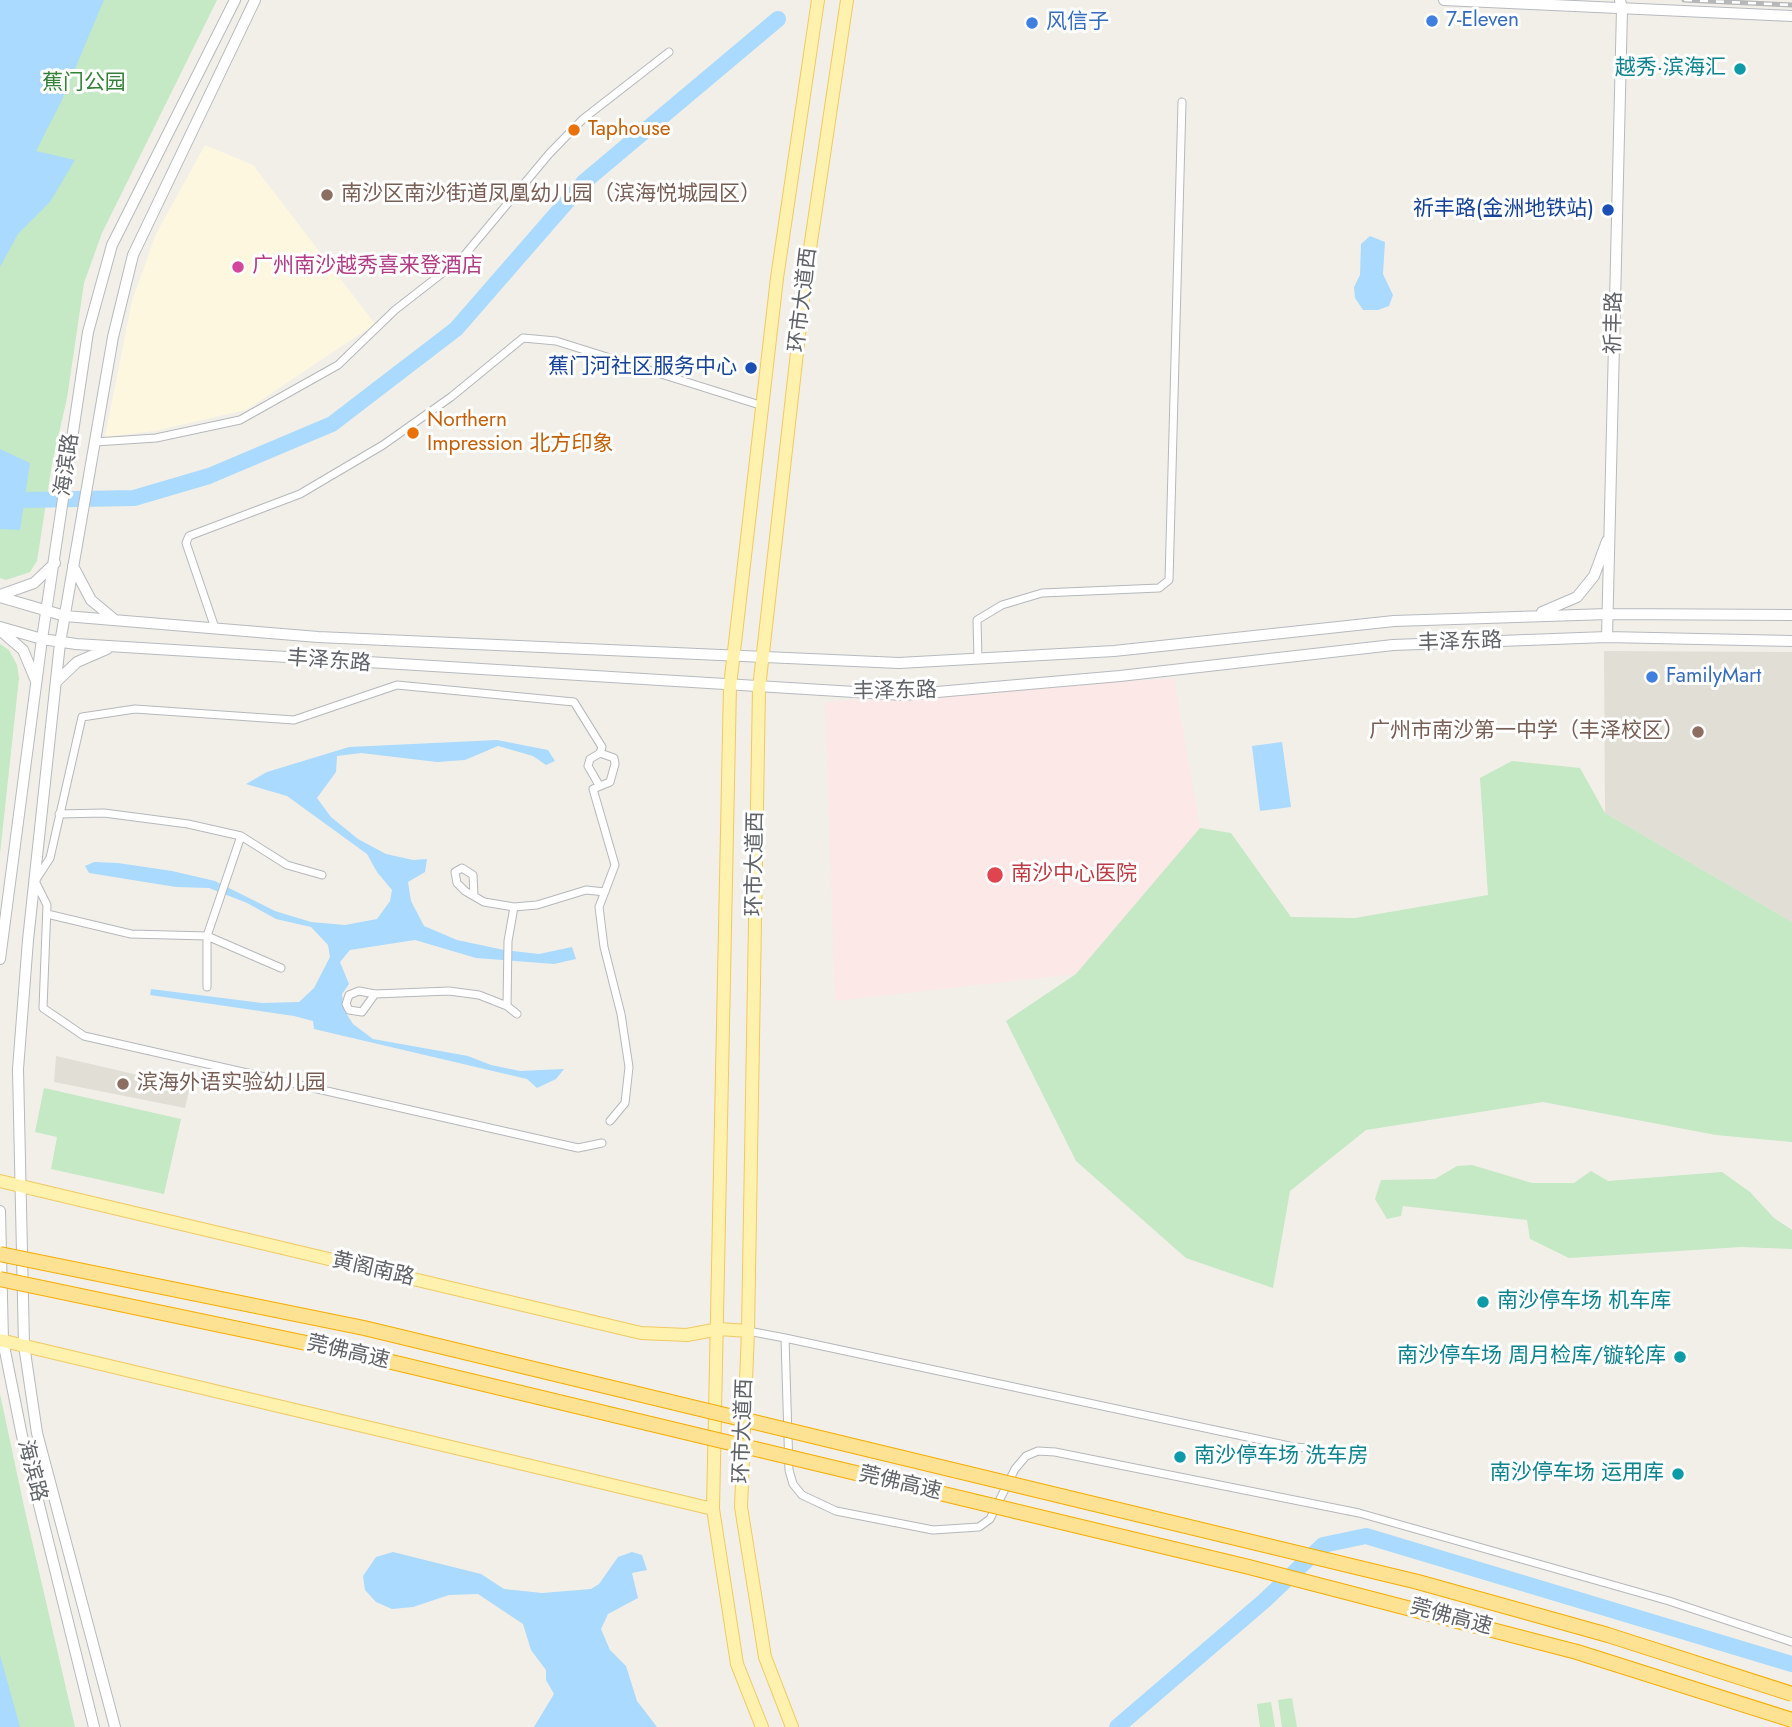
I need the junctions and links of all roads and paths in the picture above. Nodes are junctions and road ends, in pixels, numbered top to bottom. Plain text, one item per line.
1 (235, 0) edge
2 (255, 0) edge
3 (818, 0) edge
4 (847, 0) edge
5 (1444, 0) edge
6 (1623, 3) edge
7 (1792, 16) edge
8 (669, 52) dead end
9 (1182, 102) dead end
10 (763, 406) junction
11 (95, 442) junction
12 (1611, 531) junction
13 (55, 563) junction
14 (74, 566) junction
15 (0, 596) edge
16 (48, 611) junction
17 (1608, 614) junction
18 (1792, 615) edge
19 (65, 616) junction
20 (1529, 616) junction
21 (117, 622) junction
22 (215, 628) junction
23 (0, 629) edge
24 (1607, 637) junction
25 (42, 639) junction
26 (1792, 641) edge
27 (60, 643) junction
28 (115, 647) junction
29 (734, 657) junction
30 (762, 657) junction
31 (978, 659) junction
32 (36, 682) junction
33 (56, 684) junction
34 (730, 686) junction
35 (759, 688) junction
36 (600, 753) junction
37 (599, 785) junction
38 (59, 814) junction
39 (241, 836) junction
40 (322, 875) dead end
41 (35, 881) junction
42 (605, 892) junction
43 (474, 895) dead end
44 (514, 907) junction
45 (47, 915) junction
46 (207, 936) junction
47 (0, 959) edge
48 (281, 968) dead end
49 (208, 987) dead end
50 (376, 994) dead end
51 (507, 1006) junction
52 (517, 1014) dead end
53 (610, 1121) dead end
54 (602, 1143) dead end
55 (0, 1181) edge
56 (19, 1186) junction
57 (0, 1210) edge
58 (0, 1254) edge
59 (0, 1279) edge
60 (719, 1329) junction
61 (748, 1331) junction
62 (785, 1339) junction
63 (1, 1341) edge
64 (24, 1345) junction
65 (1322, 1449) dead end
66 (713, 1509) junction
67 (1792, 1642) edge
68 (1792, 1694) edge
69 (1792, 1720) edge
70 (94, 1727) edge
71 (115, 1727) edge
72 (762, 1727) edge
73 (792, 1727) edge

1 - 13 street, 海滨路
2 - 11 street, 海滨路
3 - 10 main road, 环市大道西
4 - 30 main road, 环市大道西
5 - 6 street
6 - 7 street
6 - 12 street, 祈丰路
8 - 11 street
9 - 31 street
10 - 22 street
10 - 29 main road, 环市大道西
11 - 14 street, 海滨路
12 - 17 street, 祈丰路
12 - 20 street
13 - 15 street
13 - 16 street, 海滨路
14 - 19 street, 海滨路
14 - 21 street
15 - 16 street, 丰泽东路
16 - 19 street, 丰泽东路
16 - 25 street, 海滨路
17 - 18 street, 丰泽东路
17 - 20 street, 丰泽东路
17 - 24 street, 祈丰路
19 - 21 street, 丰泽东路
19 - 27 street, 海滨路
20 - 31 street, 丰泽东路
21 - 22 street, 丰泽东路
22 - 29 street, 丰泽东路
23 - 25 street, 丰泽东路
23 - 32 street
24 - 26 street, 丰泽东路
24 - 35 street, 丰泽东路
25 - 27 street, 丰泽东路
25 - 32 street, 海滨路
27 - 28 street, 丰泽东路
27 - 33 street, 海滨路
28 - 33 street
28 - 34 street, 丰泽东路
29 - 30 street, 丰泽东路
29 - 34 main road, 环市大道西
30 - 31 street, 丰泽东路
30 - 35 main road, 环市大道西
32 - 47 street, 海滨路
33 - 41 street, 海滨路
34 - 35 street, 丰泽东路
34 - 60 main road, 环市大道西
35 - 61 main road, 环市大道西
36 - 37 street
36 - 37 street
36 - 38 street
37 - 42 street
38 - 39 street
38 - 41 street
39 - 40 street
39 - 46 street
41 - 45 street
41 - 56 street, 海滨路
42 - 44 street
42 - 53 street
43 - 44 street
44 - 51 street
45 - 46 street
45 - 54 street
46 - 48 street
46 - 49 street
50 - 51 street
51 - 52 street
55 - 56 main road, 黄阁南路
56 - 60 main road, 黄阁南路
56 - 64 street, 海滨路
57 - 63 street, 海滨路
58 - 68 highway, 莞佛高速, bridge
59 - 69 highway, 莞佛高速, bridge
60 - 61 main road, 黄阁南路
60 - 66 main road, 环市大道西
61 - 62 street
61 - 73 main road, 环市大道西
62 - 65 street
62 - 67 street
63 - 64 main road
63 - 70 street, 海滨路
64 - 66 main road
64 - 71 street, 海滨路
66 - 72 main road, 环市大道西

